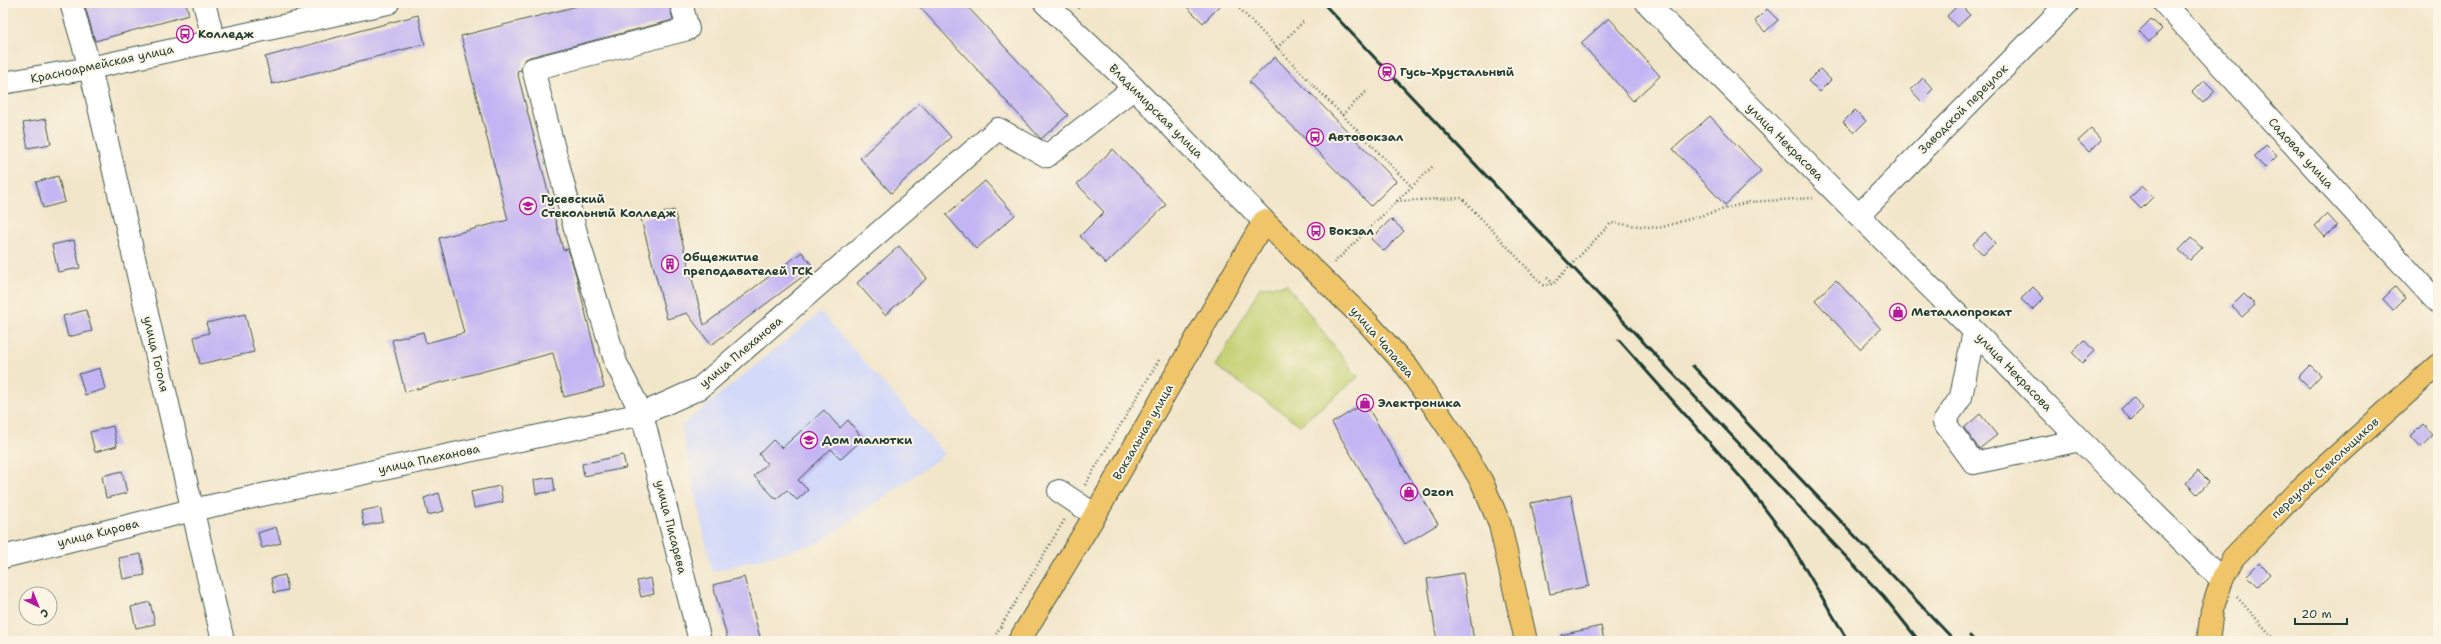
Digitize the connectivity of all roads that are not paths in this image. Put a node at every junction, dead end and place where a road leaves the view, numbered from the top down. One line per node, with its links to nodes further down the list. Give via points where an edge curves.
1 (71, 3): 10 (street, улица Гоголя)
2 (204, 3): 9 (street)
3 (388, 3): 9 (street, Красноармейская улица)
4 (681, 3): 18 (street, улица Писарева, via 688,29 532,68 578,240 616,363)
5 (1046, 3): 12 (street, Владимирская улица)
6 (1647, 3): 13 (street, улица Некрасова)
7 (2068, 3): 13 (street, Заводской переулок)
8 (2164, 3): 15 (street, Садовая улица)
9 (214, 41): 10 (street, Красноармейская улица)
10 (90, 68): 11 (street, Красноармейская улица); 21 (street, улица Гоголя)
11 (3, 83)
12 (1134, 88): 14 (street, Владимирская улица); 18 (street, улица Плеханова, via 1047,156 998,129 700,388)
13 (1859, 215): 16 (street, улица Некрасова)
14 (1264, 221): 22 (main road, Вокзальная улица); 28 (main road, улица Чапаева, via 1367,322 1408,368 1482,482 1500,525)
15 (2438, 303)
16 (1974, 331): 19 (street, улица Некрасова); 19 (street, via 1961,397 1944,422 1974,463)
17 (2438, 365): 24 (main road, переулок Стекольщиков, via 2298,491 2233,558)
18 (642, 414): 21 (street, улица Плеханова); 26 (street, улица Писарева)
19 (2080, 440): 24 (street, улица Некрасова)
20 (1067, 496): 22 (street)
21 (192, 510): 23 (street, улица Кирова); 25 (street, улица Гоголя)
22 (1095, 515): 27 (main road, Вокзальная улица)
23 (3, 557)
24 (2222, 580): 29 (main road, переулок Стекольщиков, via 2212,610)
25 (223, 641)
26 (700, 641)
27 (1019, 641)
28 (1526, 641)
29 (2208, 641)

